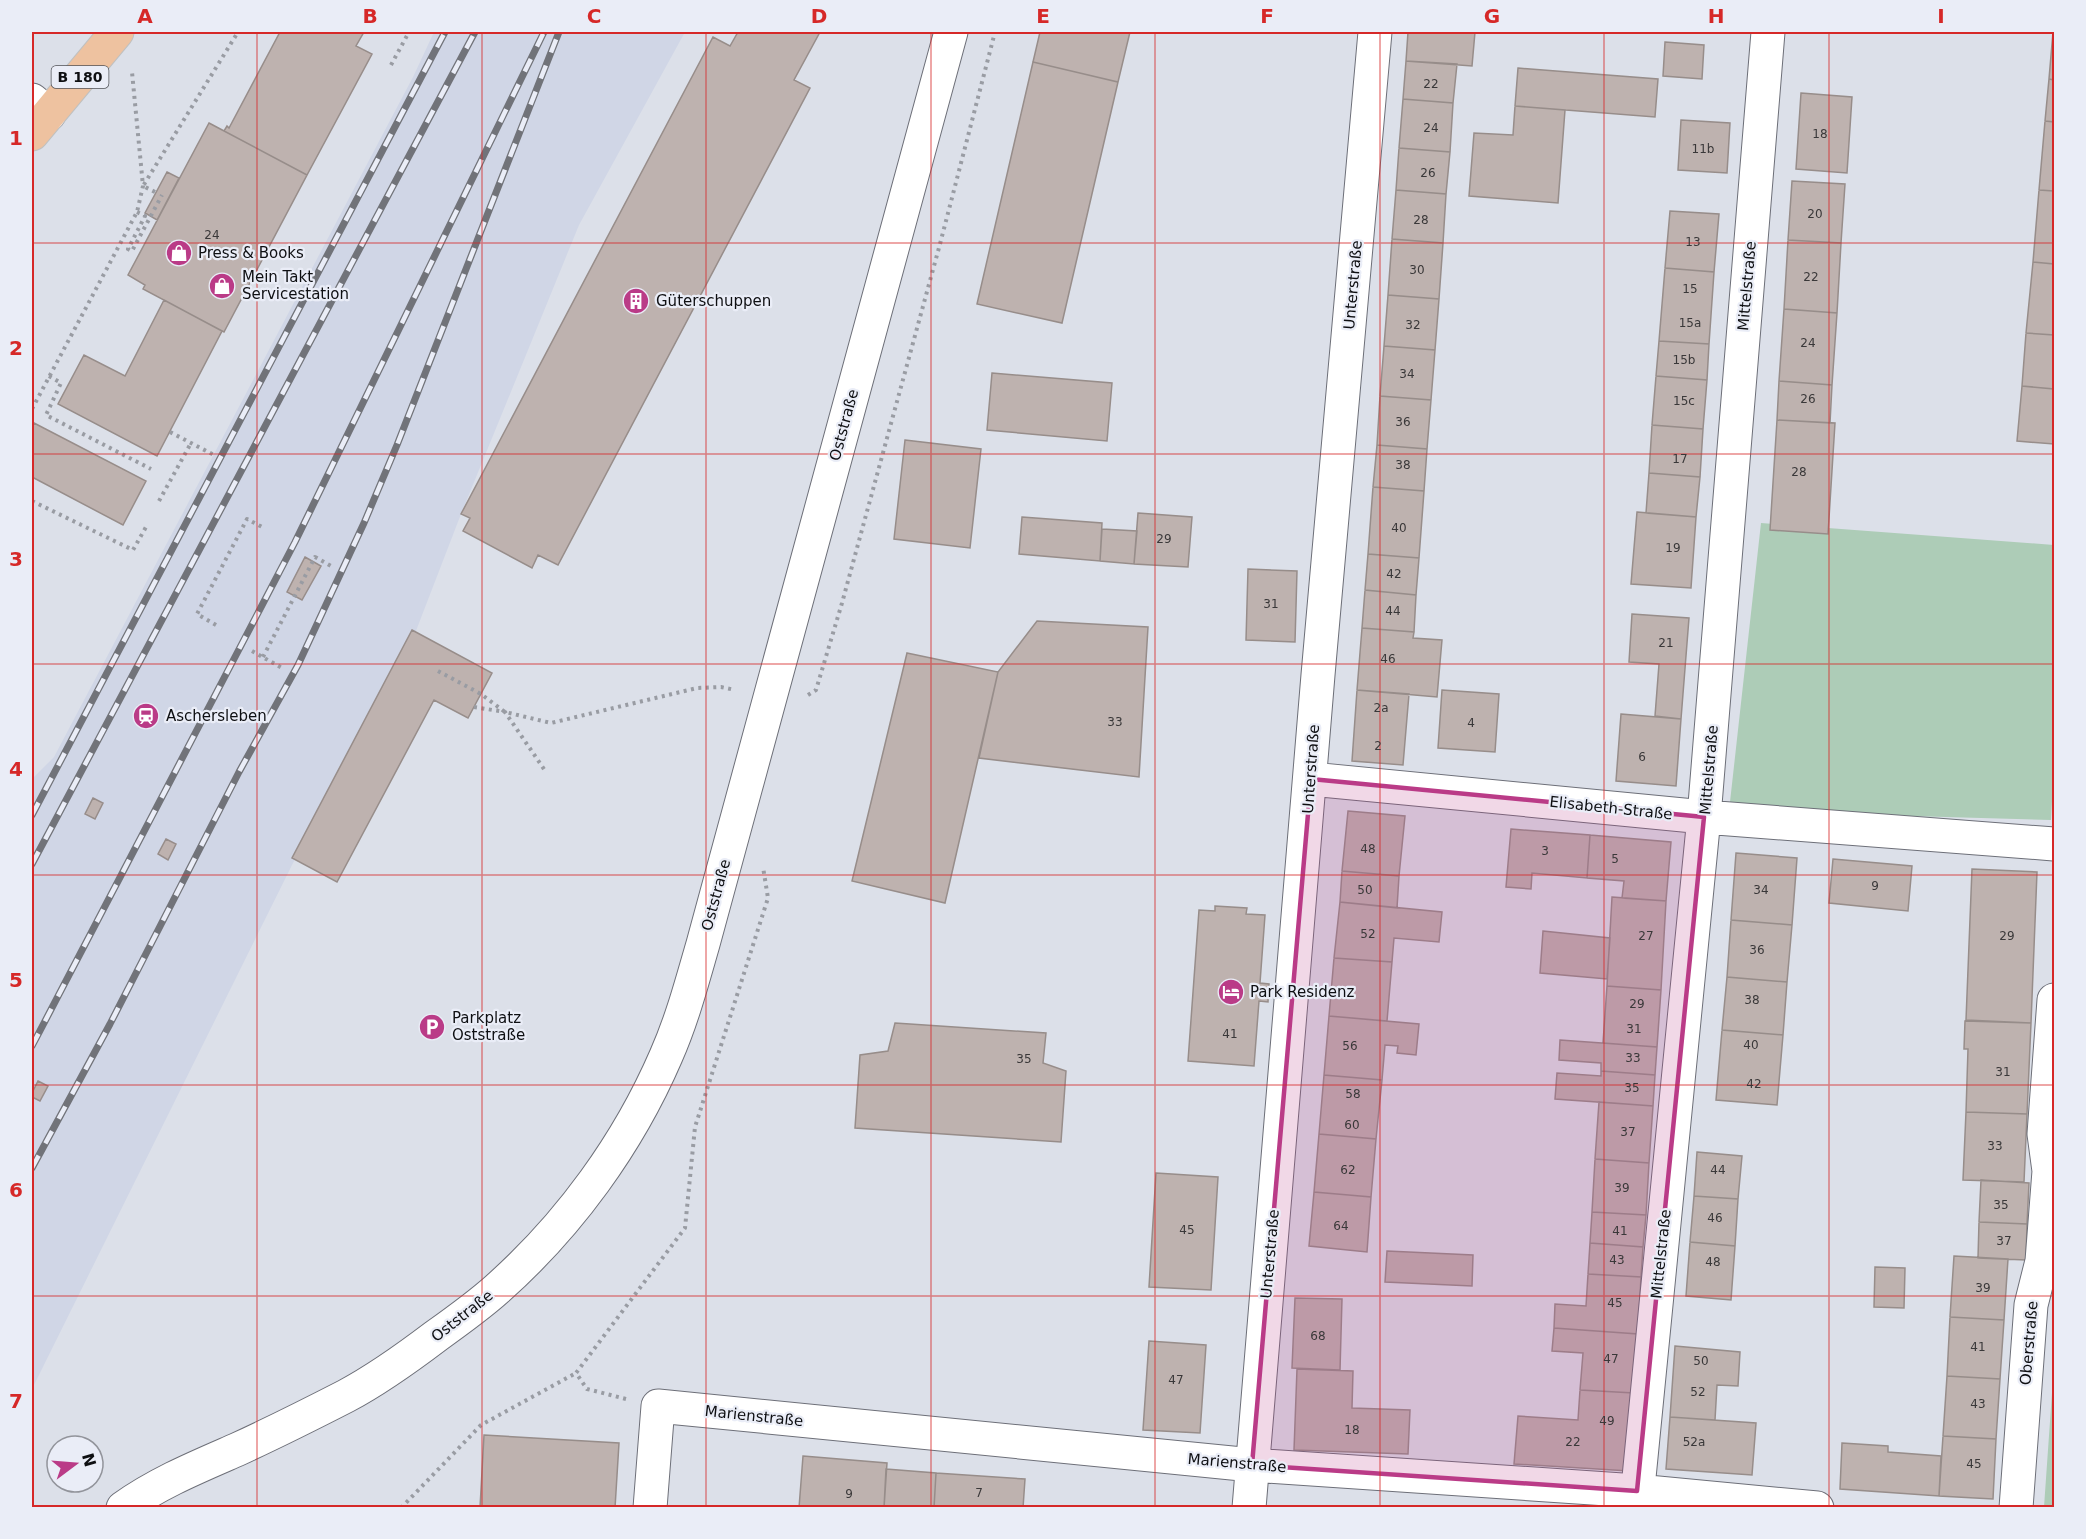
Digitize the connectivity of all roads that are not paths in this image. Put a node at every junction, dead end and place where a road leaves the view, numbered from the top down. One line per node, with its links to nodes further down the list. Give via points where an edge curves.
1 (951, 32): 12 (street, Oststraße, via 694,977 666,1056 640,1111 580,1201 497,1289 399,1364 348,1395 151,1488)
2 (1375, 32): 6 (street, Unterstraße)
3 (1768, 32): 7 (street, Mittelstraße)
4 (114, 36): 5 (main road, B 180)
5 (37, 116)
6 (1311, 779): 7 (street, Elisabeth-Straße); 10 (street, Unterstraße)
7 (1704, 818): 8 (street, Elisabeth-Straße); 11 (street, Mittelstraße)
8 (2055, 844)
9 (2055, 1000): 16 (street, Oberstraße, via 2044,1134 2049,1171 2042,1261 2031,1305)
10 (1252, 1466): 11 (street, Marienstraße); 13 (street, Marienstraße, via 658,1406); 14 (street, Unterstraße)
11 (1637, 1499): 15 (street, Marienstraße)
12 (123, 1508)
13 (650, 1508)
14 (1249, 1508)
15 (1817, 1508)
16 (2016, 1508)

